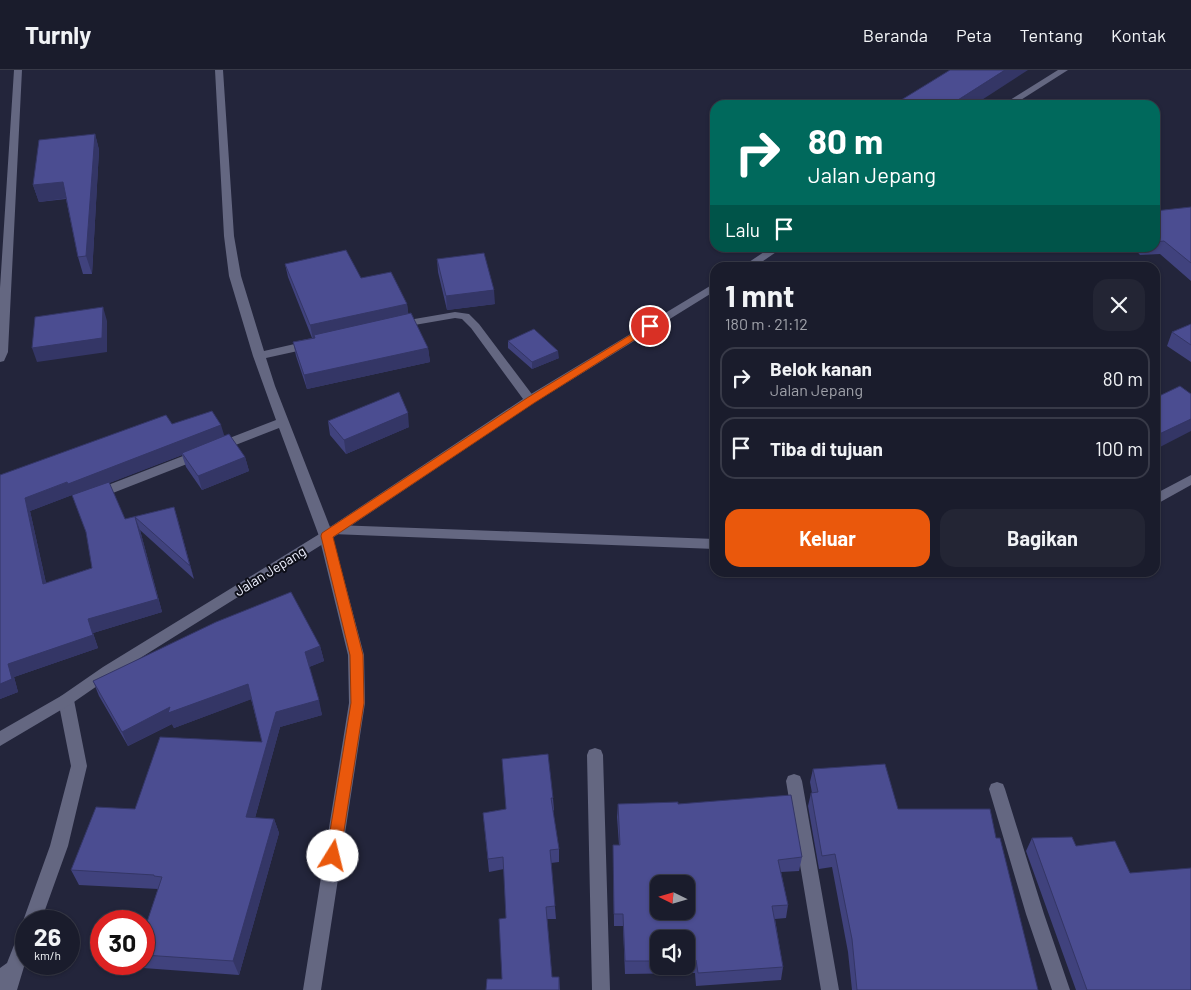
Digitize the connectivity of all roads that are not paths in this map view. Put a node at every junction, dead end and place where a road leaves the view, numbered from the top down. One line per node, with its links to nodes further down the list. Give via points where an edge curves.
1 (18, 70): 11 (street)
2 (219, 70): 10 (street, via 229,236 235,276)
3 (1064, 70): 4 (street)
4 (1016, 100)
5 (771, 252): 6 (street)
6 (755, 262)
7 (710, 289): 12 (street, Jalan Jepang)
8 (383, 328): 12 (street, via 465,316)
9 (326, 341): 10 (street)
10 (259, 356): 13 (street)
11 (0, 358)
12 (530, 400): 17 (street, Jalan Jepang)
13 (283, 422): 16 (street); 17 (street)
14 (1191, 479): 15 (street)
15 (1160, 497)
16 (84, 500)
17 (331, 533): 18 (street); 19 (street, Jalan Jepang); 28 (street, via 356,655 357,703)
18 (710, 544)
19 (66, 700): 20 (street, Jalan Jepang); 24 (street, via 80,766 59,846)
20 (0, 739)
21 (595, 755): 29 (street)
22 (794, 781): 30 (street)
23 (997, 789): 31 (street)
24 (36, 910)
25 (15, 958): 26 (street)
26 (7, 974): 27 (street)
27 (8, 990)
28 (312, 990)
29 (601, 990)
30 (830, 990)
31 (1061, 990)

